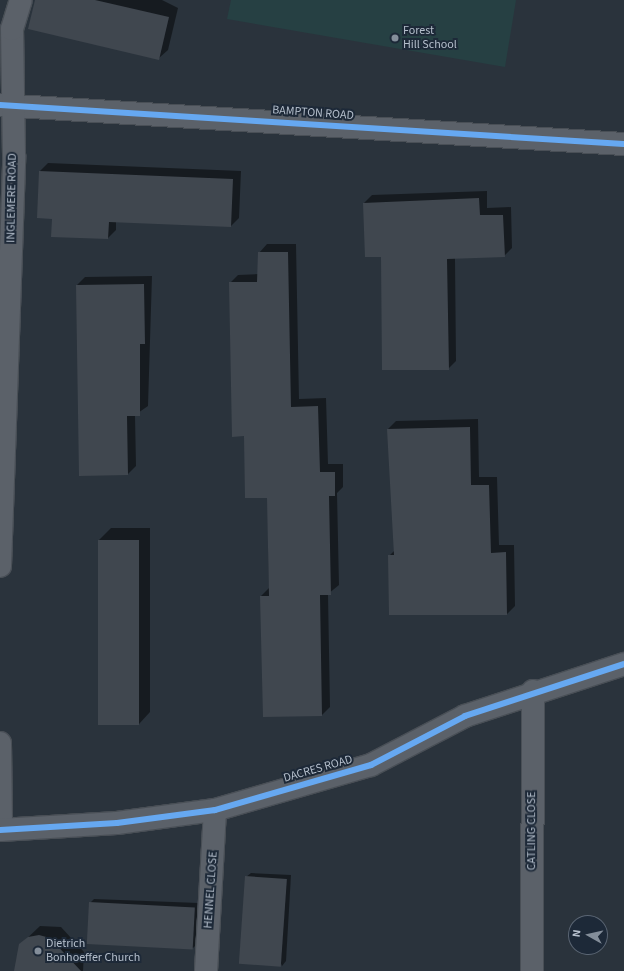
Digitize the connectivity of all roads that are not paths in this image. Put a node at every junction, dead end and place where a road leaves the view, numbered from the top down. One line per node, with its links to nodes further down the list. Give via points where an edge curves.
1 (21, 0): 2 (street, INGLEMERE ROAD, via 12,29)
2 (6, 105): 3 (street, BAMPTON ROAD); 4 (street, INGLEMERE ROAD)
3 (624, 144)
4 (0, 566)
5 (624, 664): 6 (street, DACRES ROAD)
6 (533, 691): 8 (street, DACRES ROAD, via 465,716 371,765); 11 (street, CATLING CLOSE)
7 (0, 743): 9 (street)
8 (215, 810): 9 (street, DACRES ROAD, via 117,823); 10 (street, HENNEL CLOSE)
9 (0, 830)
10 (206, 971)
11 (532, 971)

